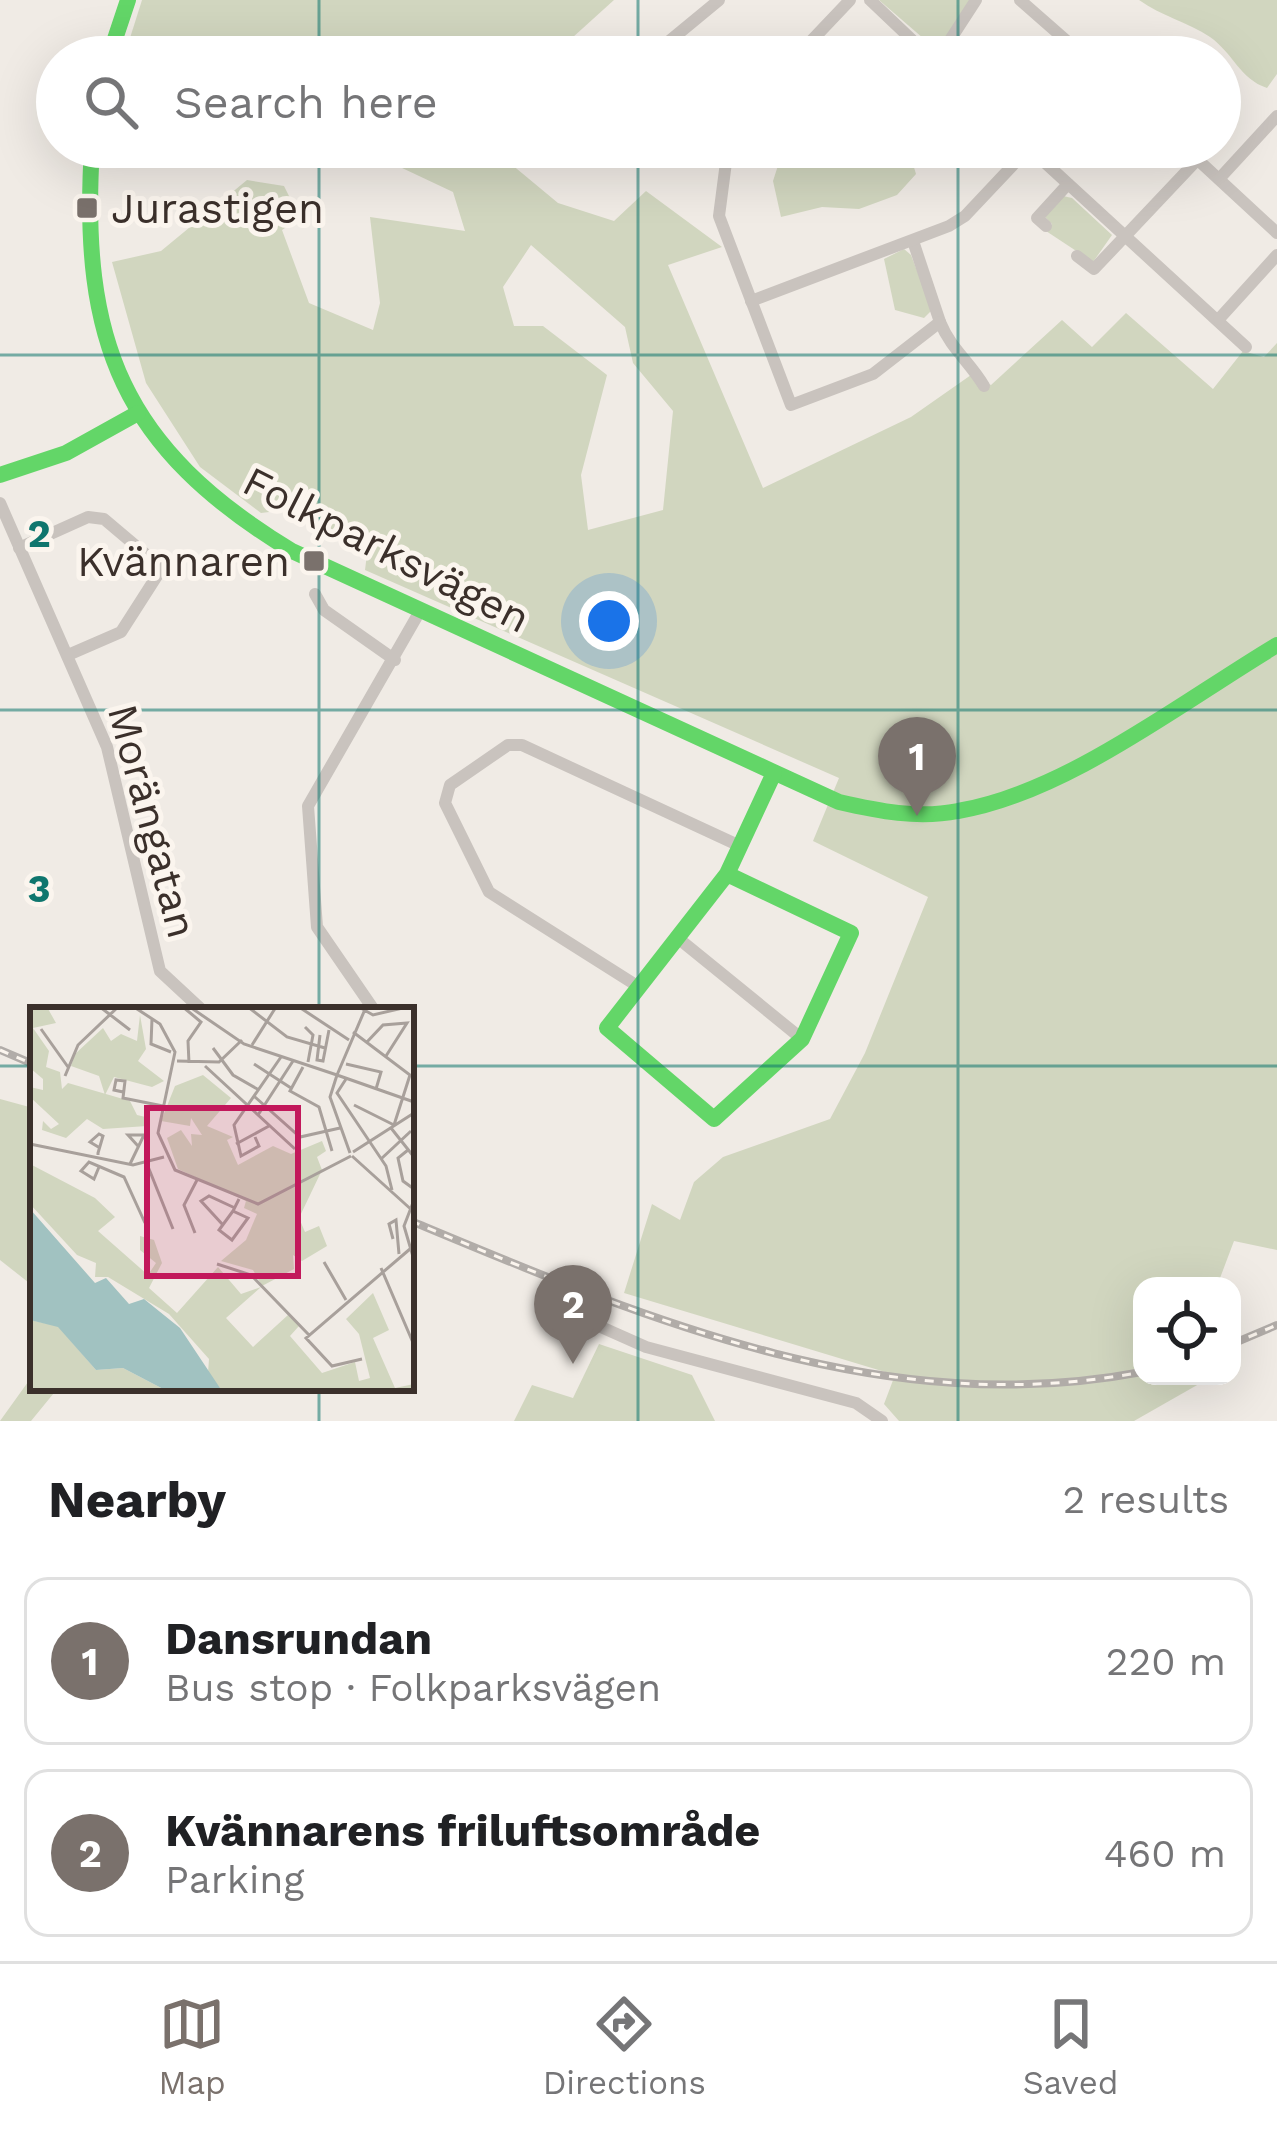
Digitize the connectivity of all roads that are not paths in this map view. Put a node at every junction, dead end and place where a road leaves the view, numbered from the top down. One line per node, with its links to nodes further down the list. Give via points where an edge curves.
1 (128, 0): 7 (main road)
2 (718, 0): 8 (street)
3 (850, 0): 9 (street)
4 (870, 0): 10 (street)
5 (976, 0): 11 (street)
6 (1020, 0): 12 (street)
7 (116, 36)
8 (675, 36)
9 (816, 36)
10 (911, 36)
11 (950, 36)
12 (1060, 36)
13 (1277, 116): 14 (street)
14 (1241, 155)
15 (92, 168): 35 (main road, Folkparksvägen, via 90,284 106,347)
16 (725, 168): 30 (street, via 719,216)
17 (1010, 168): 27 (street, via 965,216)
18 (1051, 168): 23 (street)
19 (1190, 168): 26 (street)
20 (1207, 168): 22 (street)
21 (1229, 168): 22 (street)
22 (1219, 179): 25 (street)
23 (1068, 184): 24 (street, via 1037,218); 26 (street)
24 (1046, 226)
25 (1277, 233)
26 (1126, 236): 29 (street, via 1094,269); 31 (street)
27 (914, 241): 30 (street); 32 (street)
28 (1277, 255): 31 (street)
29 (1077, 256)
30 (751, 301): 32 (street, via 791,405 873,374)
31 (1219, 319): 33 (street)
32 (940, 322): 34 (street)
33 (1246, 347)
34 (984, 386)
35 (138, 413): 36 (main road, via 66,453); 40 (main road, Folkparksvägen, via 172,465 235,520)
36 (0, 475)
37 (0, 503): 38 (street, Morängatan)
38 (19, 548): 42 (street, Morängatan); 42 (street, via 88,517 104,519 162,568 121,632)
39 (315, 594): 43 (street, via 324,610)
40 (420, 610): 43 (street); 44 (main road, Folkparksvägen)
41 (1277, 645): 44 (main road, Folkparksvägen, via 992,807 938,816 871,812)
42 (68, 656): 49 (street, Morängatan, via 107,747 160,971)
43 (395, 660): 50 (street, via 313,794 307,817 317,927)
44 (774, 773): 45 (main road)
45 (740, 845): 46 (main road); 48 (street, via 522,745 508,745 449,785 445,803 489,892)
46 (727, 874): 47 (main road); 51 (main road, via 851,933)
47 (679, 939): 48 (main road); 51 (street)
48 (639, 987): 51 (main road, via 607,1028 714,1119)
49 (199, 1007)
50 (372, 1007)
51 (802, 1039)
52 (592, 1323): 53 (street, via 665,1352 856,1403)
53 (882, 1421)

